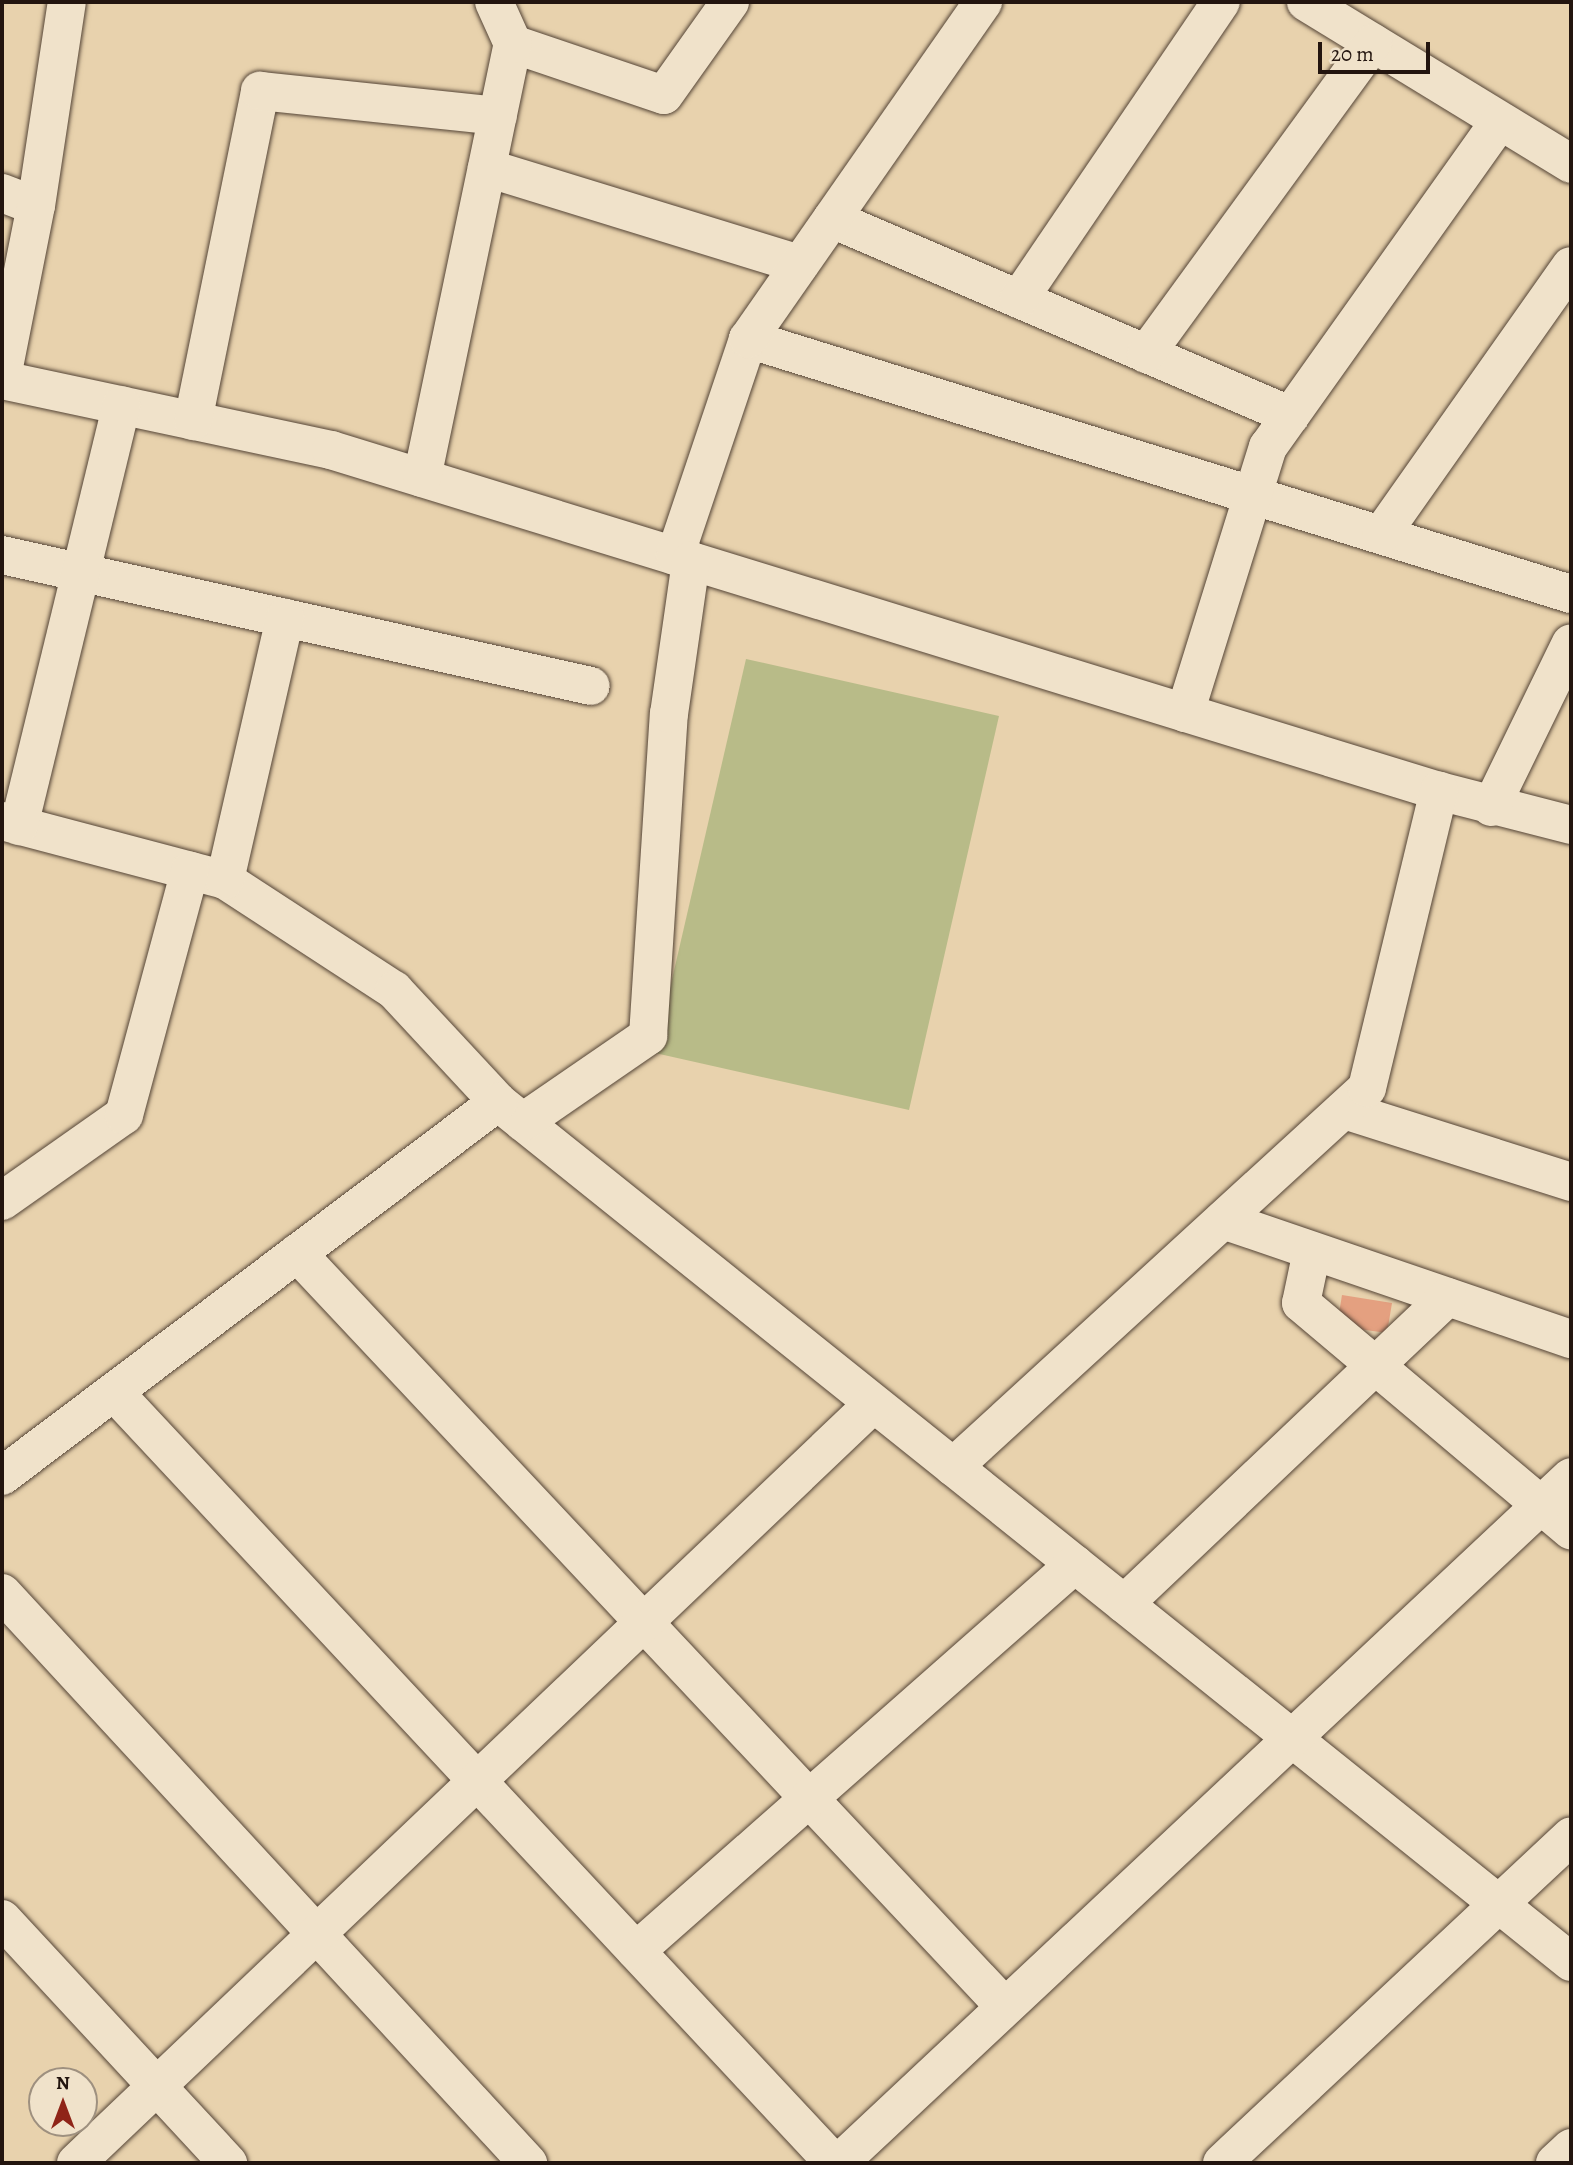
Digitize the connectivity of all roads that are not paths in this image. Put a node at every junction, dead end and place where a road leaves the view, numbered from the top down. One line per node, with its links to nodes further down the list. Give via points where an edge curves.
1 (66, 2): 13 (street)
2 (494, 2): 8 (street)
3 (730, 2): 8 (street, via 664,95)
4 (982, 2): 14 (street)
5 (1221, 2): 18 (street)
6 (1306, 2): 7 (street)
7 (1373, 43): 10 (street); 20 (street)
8 (513, 44): 9 (street)
9 (498, 116): 12 (street); 24 (street, via 260,91)
10 (1500, 121): 11 (street); 23 (street)
11 (1571, 164)
12 (487, 168): 15 (street); 25 (street)
13 (19, 200): 17 (street)
14 (832, 219): 15 (street); 18 (street)
15 (800, 264): 19 (street)
16 (1571, 266): 27 (street)
17 (11, 277): 21 (street)
18 (1019, 299): 20 (street)
19 (748, 339): 26 (street); 29 (street)
20 (1146, 354): 23 (street)
21 (2, 378): 22 (street)
22 (122, 405): 24 (street); 30 (street)
23 (1291, 416): 26 (street, via 1268,447)
24 (193, 421): 25 (street, via 331,450)
25 (422, 478): 29 (street)
26 (1253, 495): 27 (street); 35 (street)
27 (1381, 535): 31 (street)
28 (2, 555): 30 (street)
29 (683, 558): 35 (street); 42 (street, via 648,1036)
30 (81, 573): 32 (street); 38 (street)
31 (1571, 594)
32 (285, 618): 34 (street); 40 (street)
33 (1571, 643): 37 (street)
34 (591, 686)
35 (1185, 713): 36 (street)
36 (1439, 791): 37 (street); 41 (street, via 1367,1088)
37 (1491, 807): 39 (street)
38 (11, 824): 40 (street)
39 (1571, 825)
40 (208, 875): 42 (street, via 394,990); 44 (street, via 124,1115)
41 (1343, 1110): 43 (street); 45 (street)
42 (510, 1112): 47 (street); 52 (street)
43 (1571, 1182)
44 (2, 1201)
45 (1223, 1220): 46 (street); 53 (street)
46 (1312, 1251): 48 (street); 50 (street, via 1300,1303)
47 (297, 1253): 51 (street); 61 (street)
48 (1447, 1297): 49 (street); 50 (street)
49 (1571, 1339)
50 (1375, 1365): 56 (street); 60 (street)
51 (114, 1392): 54 (street); 63 (street)
52 (873, 1404): 53 (street); 61 (street)
53 (953, 1467): 58 (street)
54 (2, 1476)
55 (1571, 1477): 56 (street)
56 (1541, 1505): 57 (street); 62 (street)
57 (1571, 1530)
58 (1074, 1564): 60 (street); 64 (street)
59 (2, 1593): 68 (street)
60 (1124, 1604): 62 (street)
61 (644, 1623): 63 (street); 64 (street)
62 (1292, 1739): 66 (street); 71 (street)
63 (477, 1781): 68 (street); 69 (street)
64 (809, 1799): 69 (street); 71 (street)
65 (1571, 1836): 66 (street)
66 (1499, 1904): 70 (street); 78 (street)
67 (2, 1919): 72 (street)
68 (317, 1934): 72 (street); 76 (street)
69 (636, 1951): 77 (street)
70 (1571, 1962)
71 (1005, 2007): 77 (street)
72 (157, 2086): 74 (street); 75 (street)
73 (1571, 2148): 79 (street)
74 (76, 2163)
75 (229, 2163)
76 (528, 2163)
77 (837, 2163)
78 (1222, 2163)
79 (1555, 2163)

